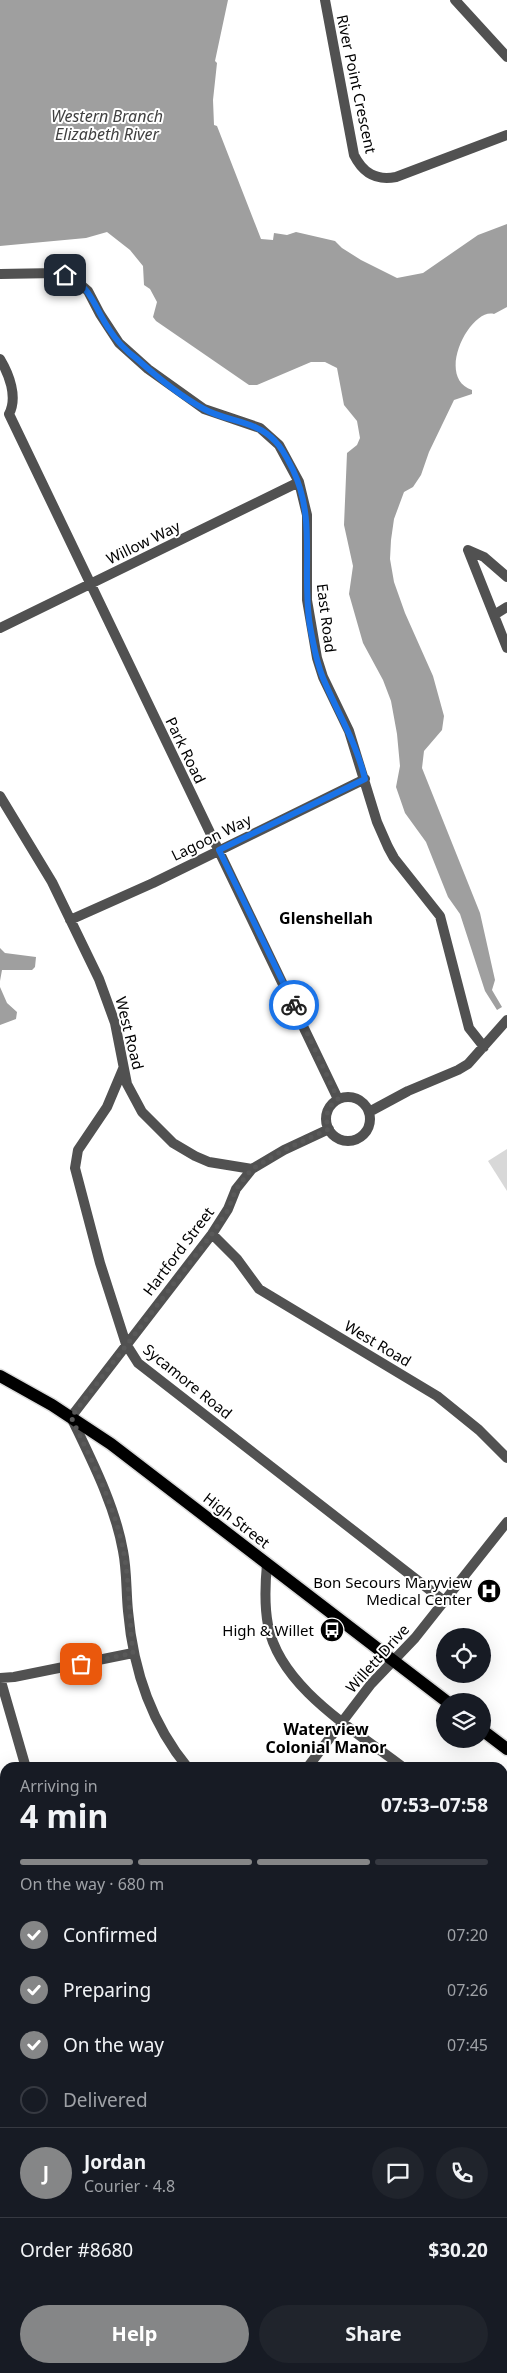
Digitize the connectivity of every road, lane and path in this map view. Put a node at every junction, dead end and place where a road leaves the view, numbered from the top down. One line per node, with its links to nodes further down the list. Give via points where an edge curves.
1 (325, 0): 4 (street, River Point Crescent, via 354,155 370,174 379,178 396,177)
2 (455, 0): 3 (street)
3 (507, 57)
4 (507, 135)
5 (0, 274): 8 (street, East Road, via 57,273 74,279 88,291 109,330 133,356 204,409 267,433 279,445)
6 (0, 359): 7 (street, Park Road, via 10,380 12,408)
7 (4, 413): 10 (street, Park Road)
8 (299, 482): 10 (street, Willow Way); 15 (street, East Road, via 307,515 307,600 317,658 349,730)
9 (507, 577): 12 (street, via 484,557 468,550)
10 (90, 584): 13 (street, Willow Way); 17 (street, Park Road)
11 (507, 607): 12 (street)
12 (494, 615): 14 (street)
13 (0, 628)
14 (507, 648)
15 (365, 779): 17 (street, Lagoon Way); 20 (street, East Road, via 391,852 440,916 469,1028)
16 (0, 796): 18 (street, West Road, via 52,882)
17 (219, 850): 18 (street, Lagoon Way); 22 (street, Park Road)
18 (70, 920): 21 (street, West Road, via 110,1006)
19 (507, 1020): 20 (street)
20 (484, 1047): 23 (street, via 458,1070)
21 (123, 1069): 25 (street, West Road, via 142,1112 173,1142 209,1162); 27 (street, Sycamore Road, via 107,1107 78,1150 75,1168)
22 (338, 1099): 23 (street, via 356,1098); 24 (street, via 328,1109 326,1123)
23 (369, 1112): 24 (street, via 370,1124 363,1136 357,1139 344,1140)
24 (329, 1129): 25 (street, Hartford Street)
25 (252, 1169): 26 (street, Hartford Street, via 236,1189 228,1210)
26 (212, 1234): 27 (street, Hartford Street); 30 (street, West Road, via 237,1258 259,1289 437,1396)
27 (126, 1344): 29 (street, Hartford Street); 33 (street, Sycamore Road, via 138,1363)
28 (0, 1376): 29 (main road, High Street)
29 (71, 1417): 32 (main road, High Street, via 158,1479); 34 (street, via 118,1528 126,1572)
30 (507, 1458)
31 (507, 1522): 33 (street, Willett Drive)
32 (267, 1564): 35 (main road, High Street); 38 (street, via 265,1608 280,1659 301,1687)
33 (444, 1601): 35 (street, Willett Drive, via 407,1648)
34 (133, 1653): 36 (street); 42 (street, via 151,1708 166,1738)
35 (393, 1660): 37 (main road, High Street); 38 (street, Willett Drive)
36 (0, 1678): 41 (street)
37 (436, 1693)
38 (343, 1721): 43 (street, Willett Drive); 44 (street)
39 (491, 1737): 40 (main road)
40 (507, 1749)
41 (24, 1762)
42 (184, 1762)
43 (311, 1762)
44 (396, 1762)

